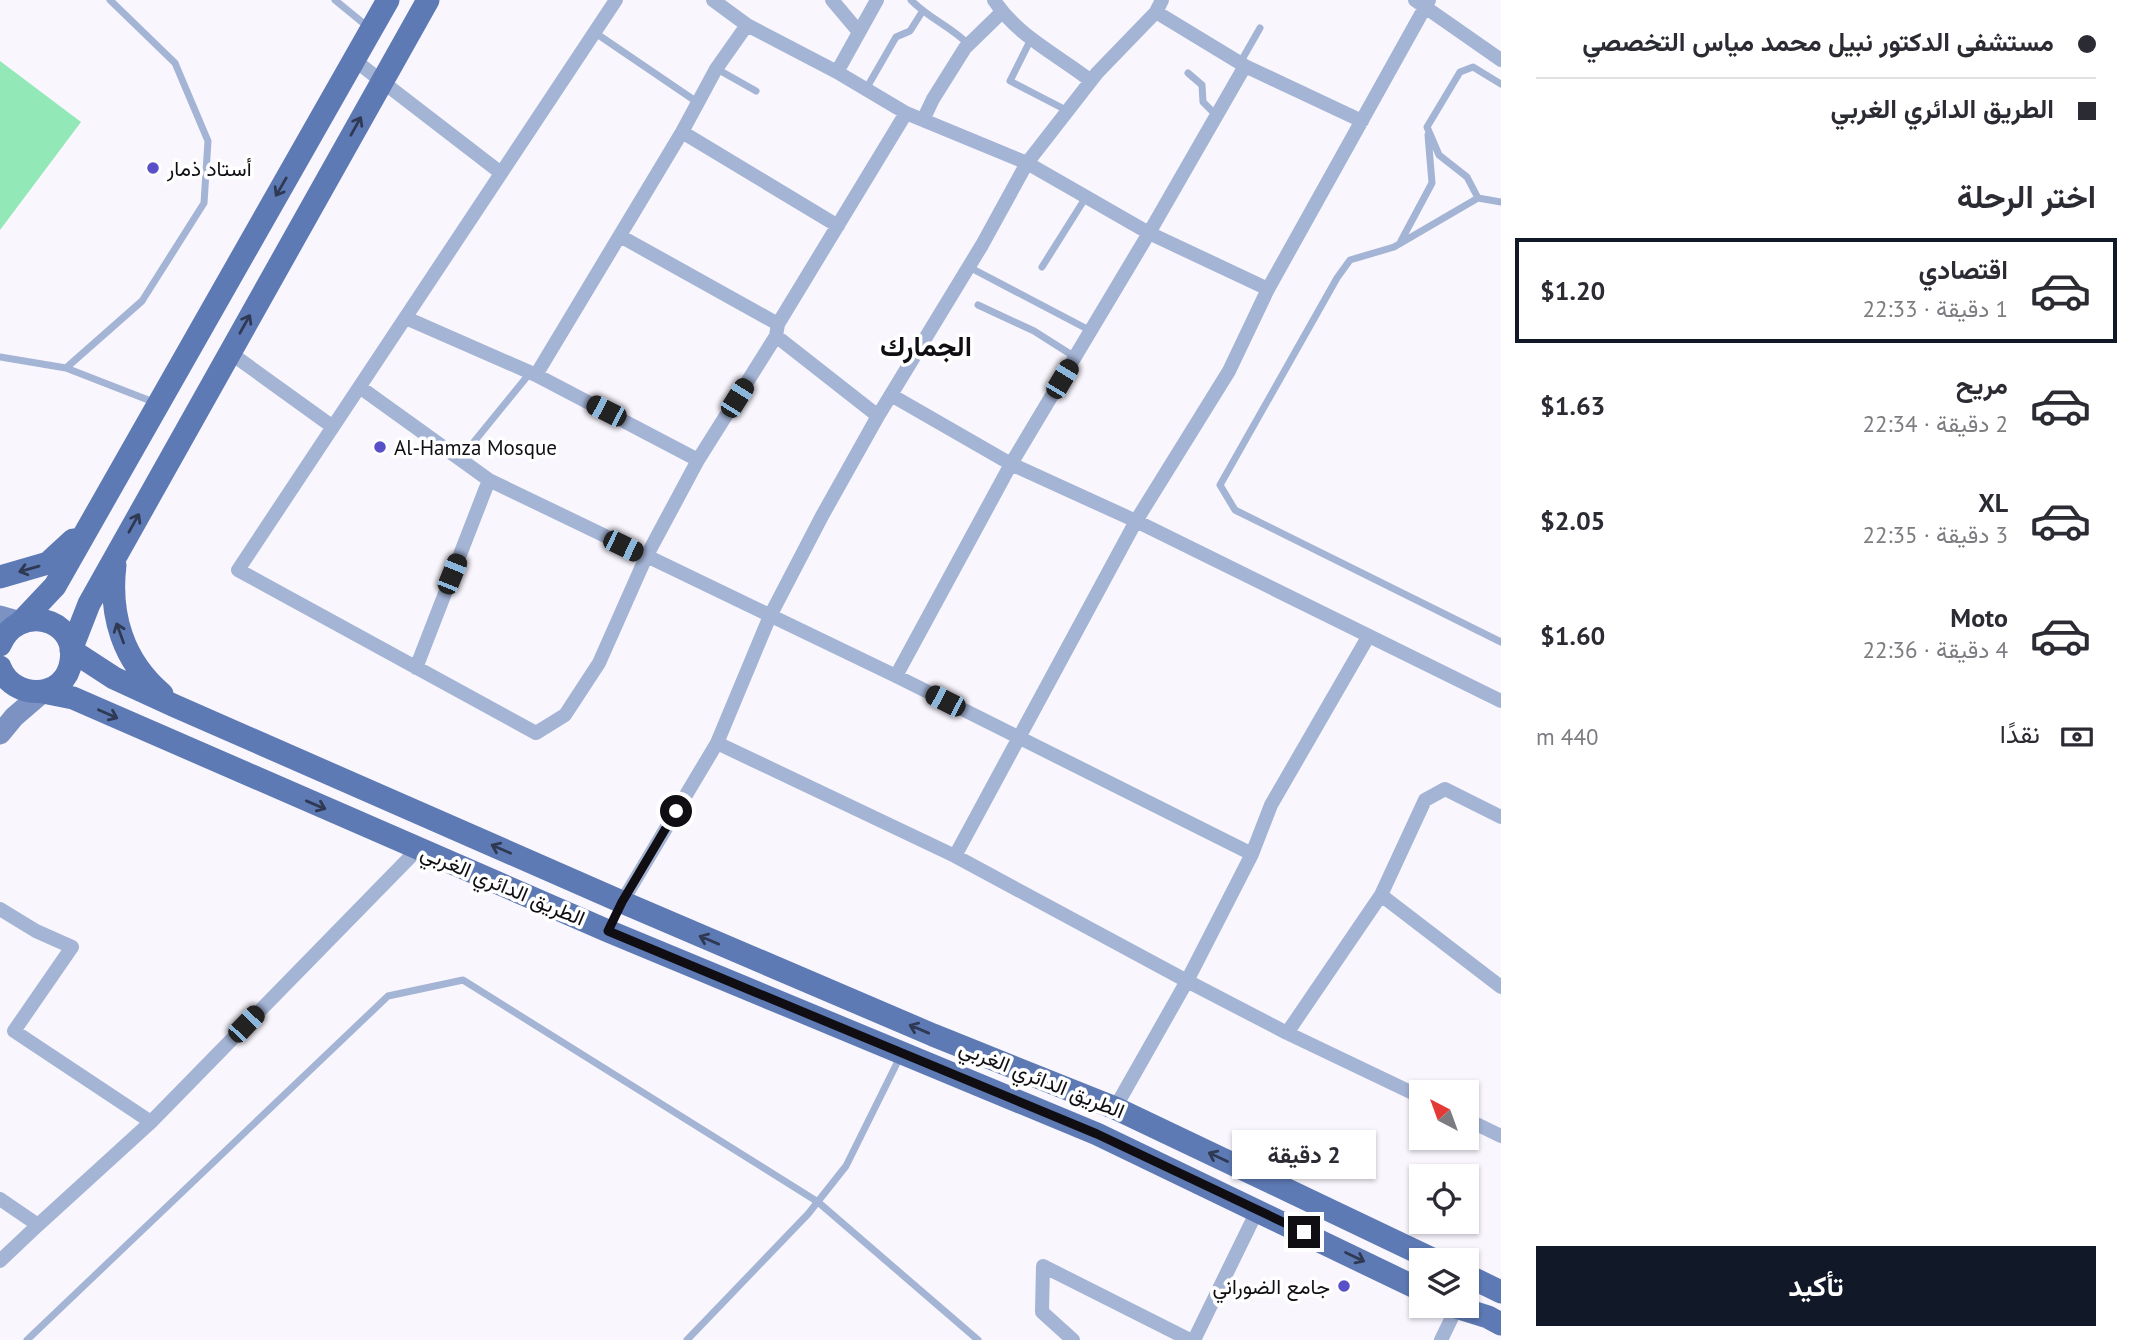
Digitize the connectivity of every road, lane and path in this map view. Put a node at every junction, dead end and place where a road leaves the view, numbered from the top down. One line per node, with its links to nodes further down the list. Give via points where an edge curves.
1 (110, 0): 59 (lane, via 175,63 208,141 204,204 142,301)
2 (335, 0): 16 (lane)
3 (388, 0): 16 (main road)
4 (428, 0): 28 (main road)
5 (616, 0): 17 (street)
6 (713, 0): 14 (street)
7 (832, 0): 18 (street)
8 (877, 0): 18 (street)
9 (911, 0): 13 (lane)
10 (1424, 2): 22 (street); 37 (street)
11 (998, 6): 19 (street); 20 (street)
12 (1159, 6): 23 (street); 27 (street)
13 (922, 12): 20 (lane); 30 (lane, via 910,31 896,37)
14 (747, 25): 24 (street); 25 (street)
15 (1261, 28): 23 (lane)
16 (371, 30): 21 (main road)
17 (594, 32): 32 (lane); 41 (street)
18 (859, 32): 25 (street)
19 (1031, 39): 27 (street); 33 (lane, via 1010,82)
20 (969, 45): 36 (street)
21 (354, 60): 28 (street); 63 (main road, one-way to 63)
22 (1501, 60)
23 (1242, 65): 35 (street); 37 (street)
24 (716, 69): 31 (lane); 32 (street)
25 (837, 72): 30 (street)
26 (1188, 73): 35 (lane, via 1202,85 1203,102)
27 (1091, 80): 33 (street)
28 (381, 81): 41 (street); 56 (main road, one-way to 28)
29 (1501, 84): 38 (lane, via 1473,66 1460,72)
30 (866, 89): 34 (street)
31 (756, 91)
32 (697, 102): 39 (street)
33 (1068, 111): 40 (street)
34 (906, 113): 36 (street); 45 (street)
35 (1216, 116): 46 (street)
36 (923, 120): 40 (street)
37 (1362, 121): 51 (street)
38 (1427, 127): 43 (lane, via 1438,155 1467,177); 48 (lane, via 1432,183)
39 (682, 132): 45 (street); 47 (street)
40 (1027, 163): 42 (street); 49 (street)
41 (501, 173): 53 (street)
42 (1086, 197): 46 (street); 50 (lane)
43 (1478, 198): 44 (lane); 48 (lane)
44 (1501, 202)
45 (838, 226): 54 (street)
46 (1149, 233): 51 (street); 55 (street)
47 (620, 236): 54 (street); 60 (street)
48 (1394, 247): 78 (lane, via 1350,260 1343,269 1220,485 1235,510)
49 (969, 267): 55 (lane); 62 (street)
50 (1042, 267)
51 (1268, 289): 70 (street, via 1229,371)
52 (978, 305): 58 (lane, via 1034,331)
53 (405, 318): 60 (street); 61 (street)
54 (777, 330): 64 (street); 67 (street)
55 (1091, 331): 58 (street)
56 (229, 352): 65 (street); 72 (main road, one-way to 56)
57 (0, 357): 59 (lane)
58 (1075, 357): 68 (street)
59 (65, 368): 63 (lane)
60 (533, 374): 66 (lane); 67 (street)
61 (361, 388): 65 (street); 66 (street)
62 (891, 395): 64 (street); 68 (street)
63 (158, 403): 71 (main road)
64 (878, 416): 75 (street)
65 (333, 427): 81 (street, via 238,570)
66 (460, 459): 69 (street)
67 (698, 460): 73 (street)
68 (1011, 464): 70 (street); 83 (street)
69 (489, 480): 73 (street); 81 (street)
70 (1136, 521): 77 (street); 88 (street)
71 (90, 523): 74 (main road, one-way to 74, via 48,563); 76 (main road, via 55,586)
72 (116, 556): 80 (main road, via 89,604); 86 (main road, one-way to 72, via 149,683 129,656 117,624 112,590)
73 (646, 557): 75 (street); 81 (street, via 599,663 565,715 536,733)
74 (0, 577)
75 (771, 616): 83 (street); 89 (street)
76 (10, 619): 79 (main road, via 11,628); 80 (main road, via 53,623 62,630)
77 (1368, 638): 85 (street); 92 (street, via 1271,805)
78 (1501, 642)
79 (0, 645)
80 (71, 650): 84 (main road, via 68,671 54,688); 86 (main road, الطريق الدائري الغربي, via 114,678)
81 (416, 668)
82 (0, 671): 84 (main road, الطريق الدائري الغربي, via 18,689)
83 (896, 676): 88 (street)
84 (43, 692): 87 (main road); 91 (main road, الطريق الدائري الغربي, one-way to 91, via 73,698)
85 (1501, 701)
86 (175, 706): 95 (main road, الطريق الدائري الغربي, one-way to 86)
87 (0, 734)
88 (1018, 737): 92 (street); 93 (street)
89 (717, 743): 93 (street); 95 (street)
90 (1501, 817): 94 (street, via 1446,789 1425,800)
91 (418, 849): 97 (main road, الطريق الدائري الغربي); 104 (street)
92 (1252, 853): 98 (street)
93 (955, 856): 98 (street)
94 (1381, 895): 99 (street); 100 (street)
95 (622, 902): 97 (main road); 103 (main road, الطريق الدائري الغربي, one-way to 95)
96 (0, 909): 104 (street, via 72,947 14,1031)
97 (608, 931): 101 (main road, الطريق الدائري الغربي)
98 (1187, 981): 100 (street); 103 (street)
99 (1501, 987)
100 (1287, 1033): 102 (street)
101 (901, 1054): 106 (main road, الطريق الدائري الغربي); 109 (lane, via 846,1166)
102 (1409, 1091)
103 (1115, 1108): 106 (main road); 112 (main road, الطريق الدائري الغربي, one-way to 103)
104 (150, 1122): 111 (street)
105 (1479, 1125): 107 (street)
106 (1097, 1134): 110 (main road, الطريق الدائري الغربي)
107 (1501, 1136)
108 (0, 1199): 111 (street)
109 (818, 1202): 119 (lane, via 463,980 388,996); 120 (lane); 121 (lane)
110 (1258, 1209): 115 (main road, الطريق الدائري الغربي, one-way to 115); 123 (street)
111 (38, 1225): 113 (street)
112 (1409, 1248)
113 (0, 1261)
114 (1479, 1281): 116 (main road)
115 (1409, 1284)
116 (1501, 1291): 118 (main road)
117 (1450, 1318): 124 (street)
118 (1494, 1321)
119 (27, 1340)
120 (687, 1340)
121 (978, 1340)
122 (1073, 1340): 123 (street, via 1042,1312 1043,1266)
123 (1192, 1340)
124 (1441, 1340)

